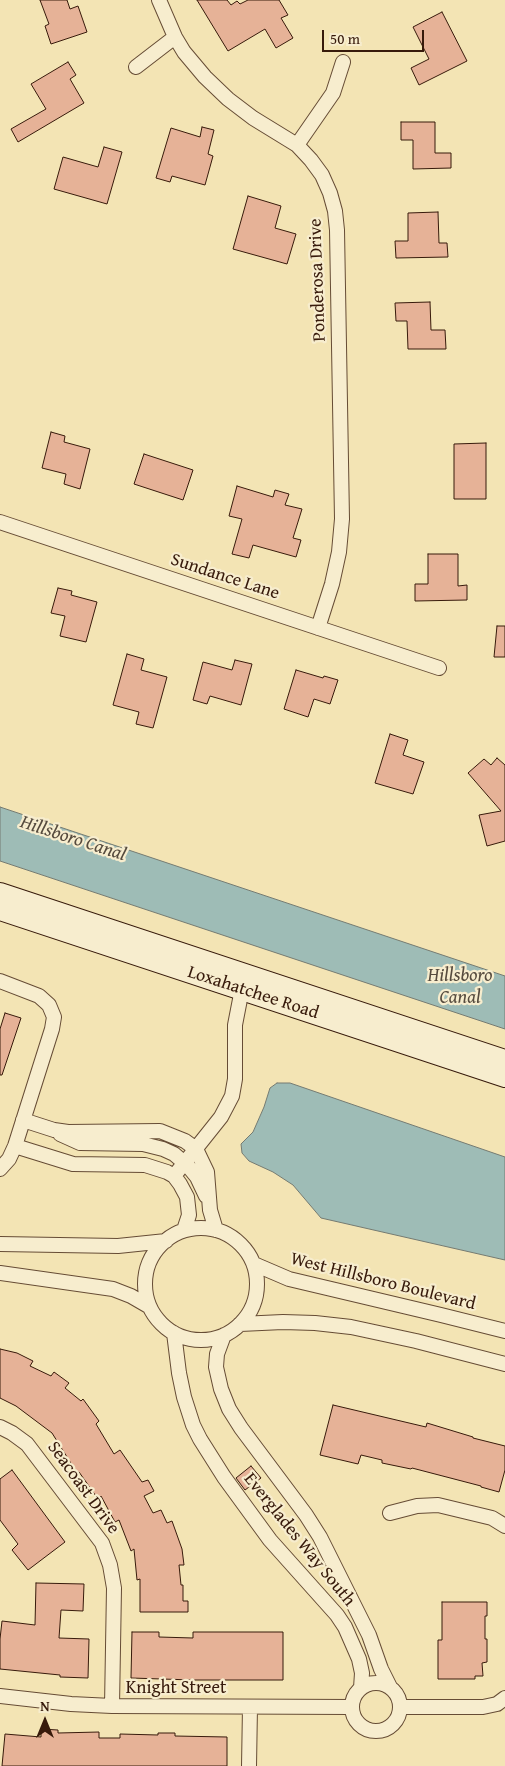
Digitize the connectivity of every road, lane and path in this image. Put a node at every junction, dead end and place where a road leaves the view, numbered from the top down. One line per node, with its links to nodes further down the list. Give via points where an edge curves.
1 (159, 0): 2 (street, Ponderosa Drive)
2 (175, 37): 4 (street); 5 (street, Ponderosa Drive, via 204,77 228,99)
3 (342, 62): 5 (street, via 333,93)
4 (136, 67)
5 (297, 145): 7 (street, Ponderosa Drive, via 322,176 333,204 337,230 342,519 332,584)
6 (0, 522): 7 (street, Sundance Lane)
7 (318, 628): 8 (street, Sundance Lane)
8 (439, 668)
9 (0, 893): 13 (main road, Loxahatchee Road)
10 (0, 910): 12 (main road, Loxahatchee Road)
11 (0, 981): 15 (street, via 33,992 45,1000 54,1017)
12 (242, 989): 14 (main road, Loxahatchee Road); 18 (street, via 235,1024 236,1072 232,1096 225,1111)
13 (505, 1060)
14 (505, 1077)
15 (23, 1120): 16 (street, via 54,1130); 17 (street)
16 (96, 1137): 18 (street, via 160,1131); 19 (street, via 149,1144 174,1154); 20 (street)
17 (15, 1146): 20 (street, via 65,1162); 21 (street)
18 (196, 1149): 19 (street); 23 (street, via 207,1172)
19 (184, 1163): 22 (street); 23 (street, via 197,1177)
20 (97, 1165): 22 (street, via 145,1165)
21 (0, 1168)
22 (174, 1176): 24 (street, via 188,1201 189,1215)
23 (208, 1201): 25 (street)
24 (184, 1230): 25 (street); 26 (street)
25 (216, 1230): 28 (street, via 239,1243)
26 (166, 1241): 27 (street, via 118,1246); 30 (street, via 155,1252 147,1270 145,1285)
27 (0, 1244)
28 (254, 1264): 31 (street, via 256,1292 251,1309); 32 (street, West Hillsboro Boulevard, via 289,1279)
29 (0, 1273): 30 (street, via 113,1289)
30 (150, 1307): 33 (street, via 160,1322)
31 (240, 1324): 34 (street); 35 (street, via 290,1322 352,1327)
32 (505, 1331)
33 (174, 1333): 34 (street, via 199,1340); 40 (street, Everglades Way South, via 184,1397 200,1439 270,1540 337,1615 359,1659)
34 (224, 1335): 39 (street, Everglades Way South, via 216,1367 229,1409 320,1537 366,1629)
35 (505, 1364)
36 (0, 1427): 43 (street, Seacoast Drive, via 27,1444 102,1543 114,1588)
37 (390, 1513): 38 (street, via 438,1505 492,1518)
38 (505, 1526)
39 (390, 1687): 40 (street, via 376,1683); 46 (street, via 396,1693)
40 (362, 1688): 45 (street, via 356,1693)
41 (0, 1696): 43 (street, Knight Street)
42 (505, 1698): 46 (street, via 497,1704 483,1707)
43 (112, 1706): 44 (street, Knight Street)
44 (250, 1707): 45 (street, Knight Street); 47 (street)
45 (352, 1707): 46 (street, via 359,1725 376,1732 394,1724)
46 (400, 1707)
47 (249, 1766)

